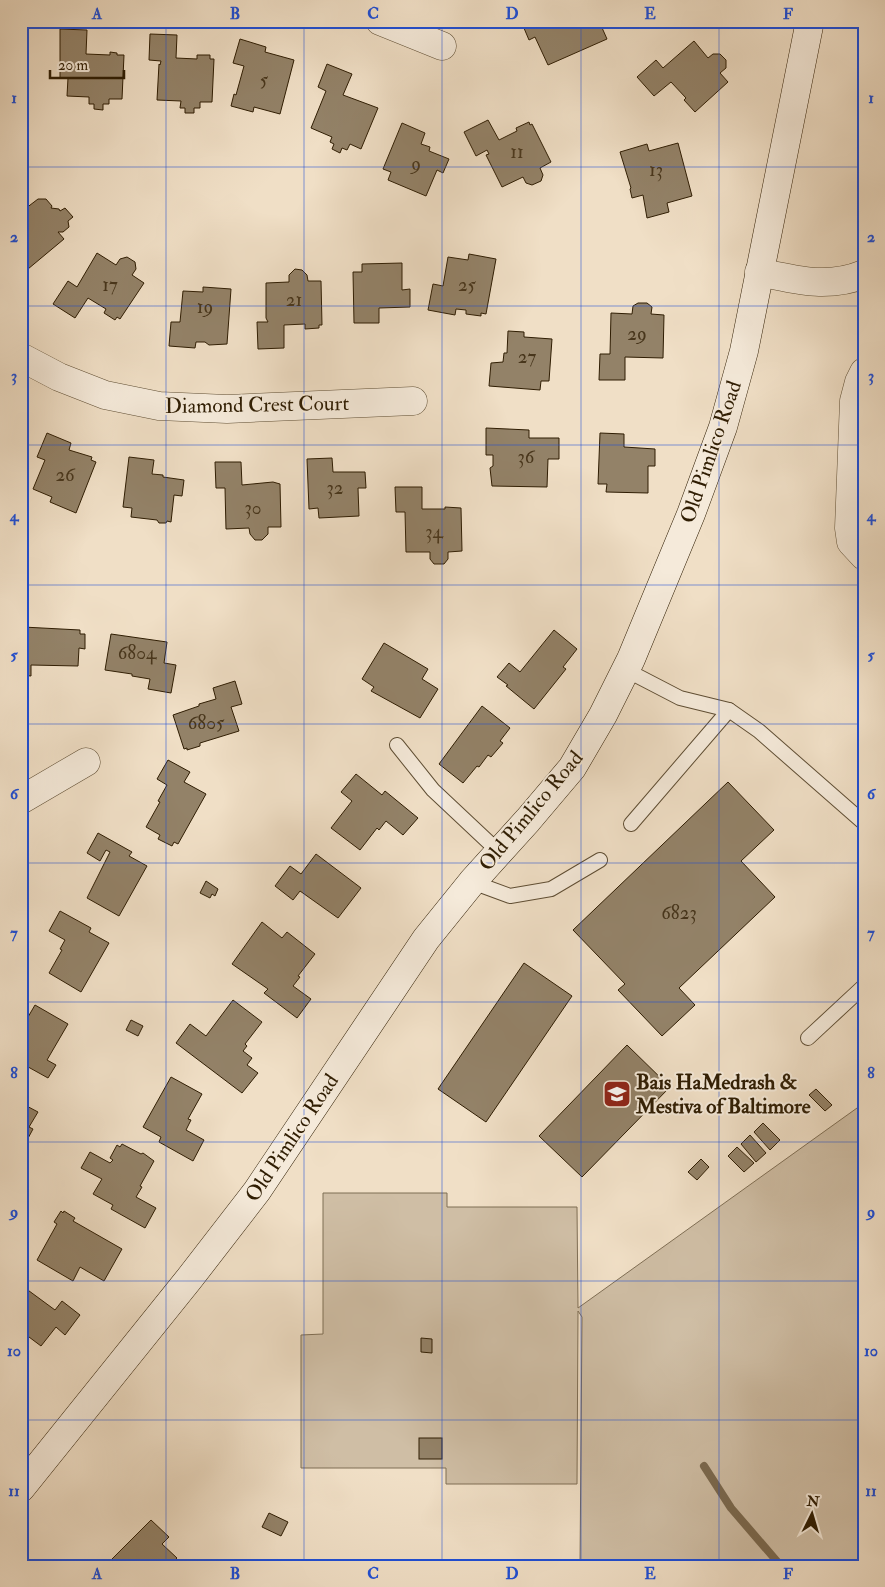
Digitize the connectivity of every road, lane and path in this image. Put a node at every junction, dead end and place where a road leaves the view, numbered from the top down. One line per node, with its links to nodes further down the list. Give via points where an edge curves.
1 (380, 21): 3 (street)
2 (810, 21): 4 (street, Old Pimlico Road)
3 (442, 46)
4 (759, 272): 5 (street, via 803,282 849,280); 10 (street, Old Pimlico Road, via 744,351 723,427 691,514)
5 (864, 274)
6 (21, 356): 8 (street, Diamond Crest Court, via 59,377 105,395 159,406 227,409)
7 (864, 372): 9 (street, via 854,401 849,528 852,542)
8 (413, 401)
9 (864, 556)
10 (626, 670): 11 (lane, via 680,698); 17 (street, Old Pimlico Road, via 572,768)
11 (729, 710): 15 (lane, via 759,731); 16 (lane)
12 (398, 745): 17 (lane, via 433,790)
13 (86, 762): 14 (street)
14 (21, 800)
15 (864, 823)
16 (631, 824)
17 (499, 852): 19 (street, Old Pimlico Road)
18 (600, 860): 19 (lane, via 551,889 510,896)
19 (472, 882): 22 (street, Old Pimlico Road, via 426,939 258,1191)
20 (864, 986): 21 (lane)
21 (808, 1038)
22 (21, 1488)

